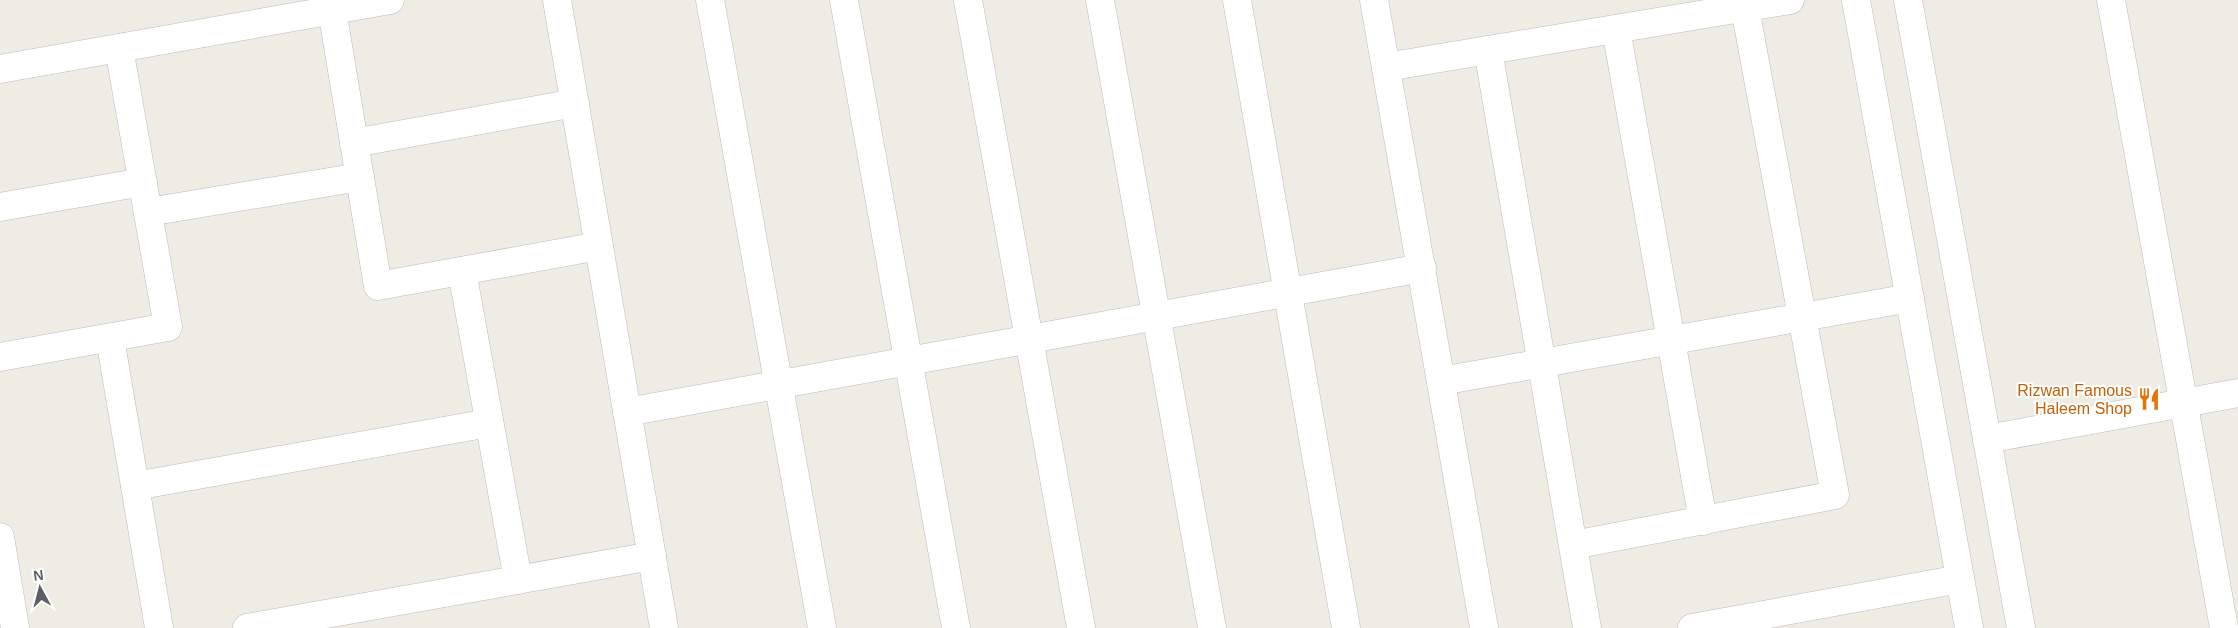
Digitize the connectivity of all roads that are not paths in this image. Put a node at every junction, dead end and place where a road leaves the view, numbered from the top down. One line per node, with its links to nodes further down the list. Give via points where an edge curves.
1 (390, 0): 14 (street)
2 (557, 0): 20 (street)
3 (710, 0): 40 (street)
4 (844, 0): 37 (street)
5 (968, 0): 34 (street)
6 (1100, 0): 31 (street)
7 (1237, 0): 29 (street)
8 (1374, 0): 18 (street)
9 (1790, 0): 13 (street)
10 (1856, 0): 30 (street)
11 (1908, 0): 45 (street)
12 (2111, 0): 42 (street)
13 (1745, 8): 15 (street); 32 (street)
14 (332, 10): 16 (street); 21 (street)
15 (1616, 29): 17 (street); 35 (street)
16 (119, 48): 19 (street); 23 (street)
17 (1488, 50): 18 (street); 38 (street)
18 (1386, 67): 27 (street)
19 (0, 69)
20 (575, 103): 21 (street); 26 (street)
21 (354, 143): 22 (street)
22 (360, 177): 25 (street); 28 (street, via 378,286)
23 (143, 182): 24 (street); 25 (street)
24 (0, 207)
25 (148, 212): 33 (street, via 168,327)
26 (599, 246): 28 (street); 43 (street)
27 (1422, 268): 29 (street); 39 (street)
28 (462, 271): 44 (street)
29 (1288, 292): 31 (street); 62 (street)
30 (1910, 298): 32 (street); 52 (street)
31 (1156, 316): 34 (street); 61 (street)
32 (1802, 317): 35 (street); 47 (street, via 1835,495)
33 (110, 338): 36 (street); 46 (street)
34 (1030, 340): 37 (street); 60 (street)
35 (1671, 340): 38 (street); 47 (street)
36 (0, 357)
37 (908, 362): 40 (street); 59 (street)
38 (1542, 363): 39 (street); 49 (street)
39 (1441, 381): 63 (street)
40 (779, 385): 43 (street); 58 (street)
41 (2238, 393): 42 (street)
42 (2184, 403): 45 (street); 68 (street)
43 (627, 412): 50 (street)
44 (489, 422): 46 (street); 51 (street)
45 (1987, 439): 67 (street)
46 (135, 486): 55 (street)
47 (1703, 520): 49 (street)
48 (0, 537): 54 (street)
49 (1573, 546): 64 (street)
50 (652, 556): 51 (street); 57 (street)
51 (518, 580): 56 (street)
52 (1960, 580): 53 (street); 66 (street)
53 (1777, 620): 65 (street)
54 (15, 628)
55 (159, 628)
56 (247, 628)
57 (664, 628)
58 (822, 628)
59 (956, 628)
60 (1081, 628)
61 (1212, 628)
62 (1346, 628)
63 (1484, 628)
64 (1587, 628)
65 (1692, 628)
66 (1969, 628)
67 (2022, 628)
68 (2224, 628)

